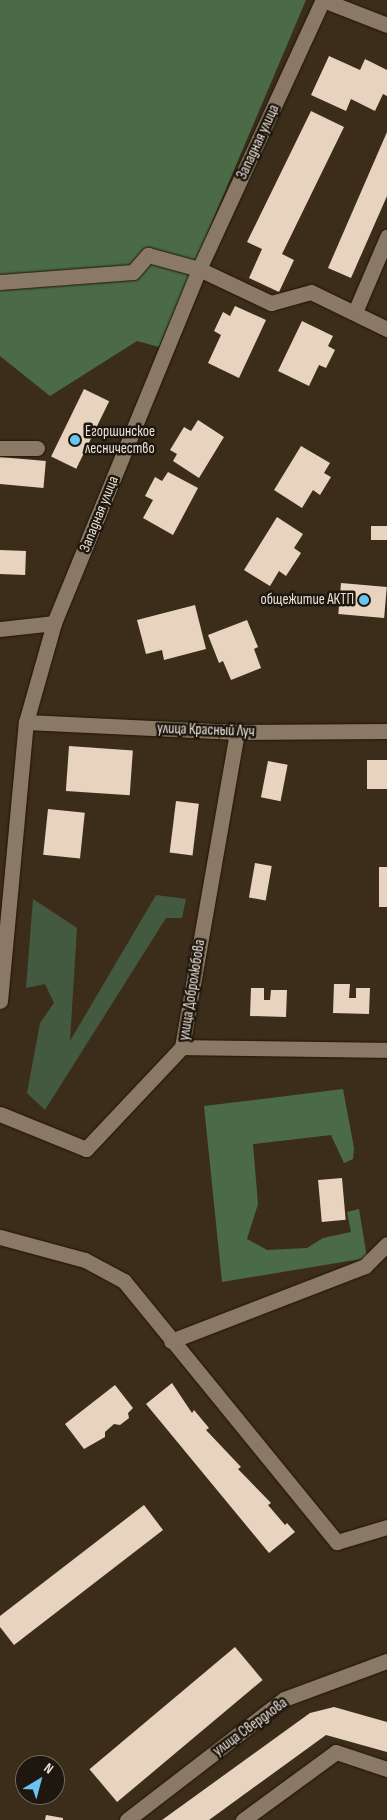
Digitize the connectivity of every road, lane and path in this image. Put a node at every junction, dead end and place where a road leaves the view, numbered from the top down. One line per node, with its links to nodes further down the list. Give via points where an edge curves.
1 (323, 0): 2 (street); 4 (street, Западная улица)
2 (387, 25)
3 (387, 238): 6 (street)
4 (199, 269): 5 (street, via 148,255 133,272); 6 (street, via 271,303 311,292); 10 (street, Западная улица)
5 (0, 282)
6 (355, 312): 7 (street)
7 (387, 330)
8 (0, 448): 9 (street)
9 (37, 448)
10 (54, 624): 11 (street); 12 (street, Западная улица)
11 (0, 629)
12 (26, 722): 14 (street, улица Красный Луч); 15 (street, Западная улица)
13 (387, 731): 14 (street, улица Красный Луч)
14 (237, 732): 16 (street, улица Добролюбова)
15 (0, 1001)
16 (182, 1047): 17 (street, улица Добролюбова); 18 (street, via 86,1149)
17 (387, 1050)
18 (0, 1114)
19 (0, 1237): 21 (street, via 85,1260 124,1281)
20 (387, 1244): 21 (street, via 365,1266)
21 (170, 1341): 22 (street, via 337,1542)
22 (387, 1527)
23 (387, 1661): 25 (street, улица Свердлова, via 284,1699)
24 (387, 1769): 26 (street, via 336,1752)
25 (127, 1820)
26 (243, 1820)

